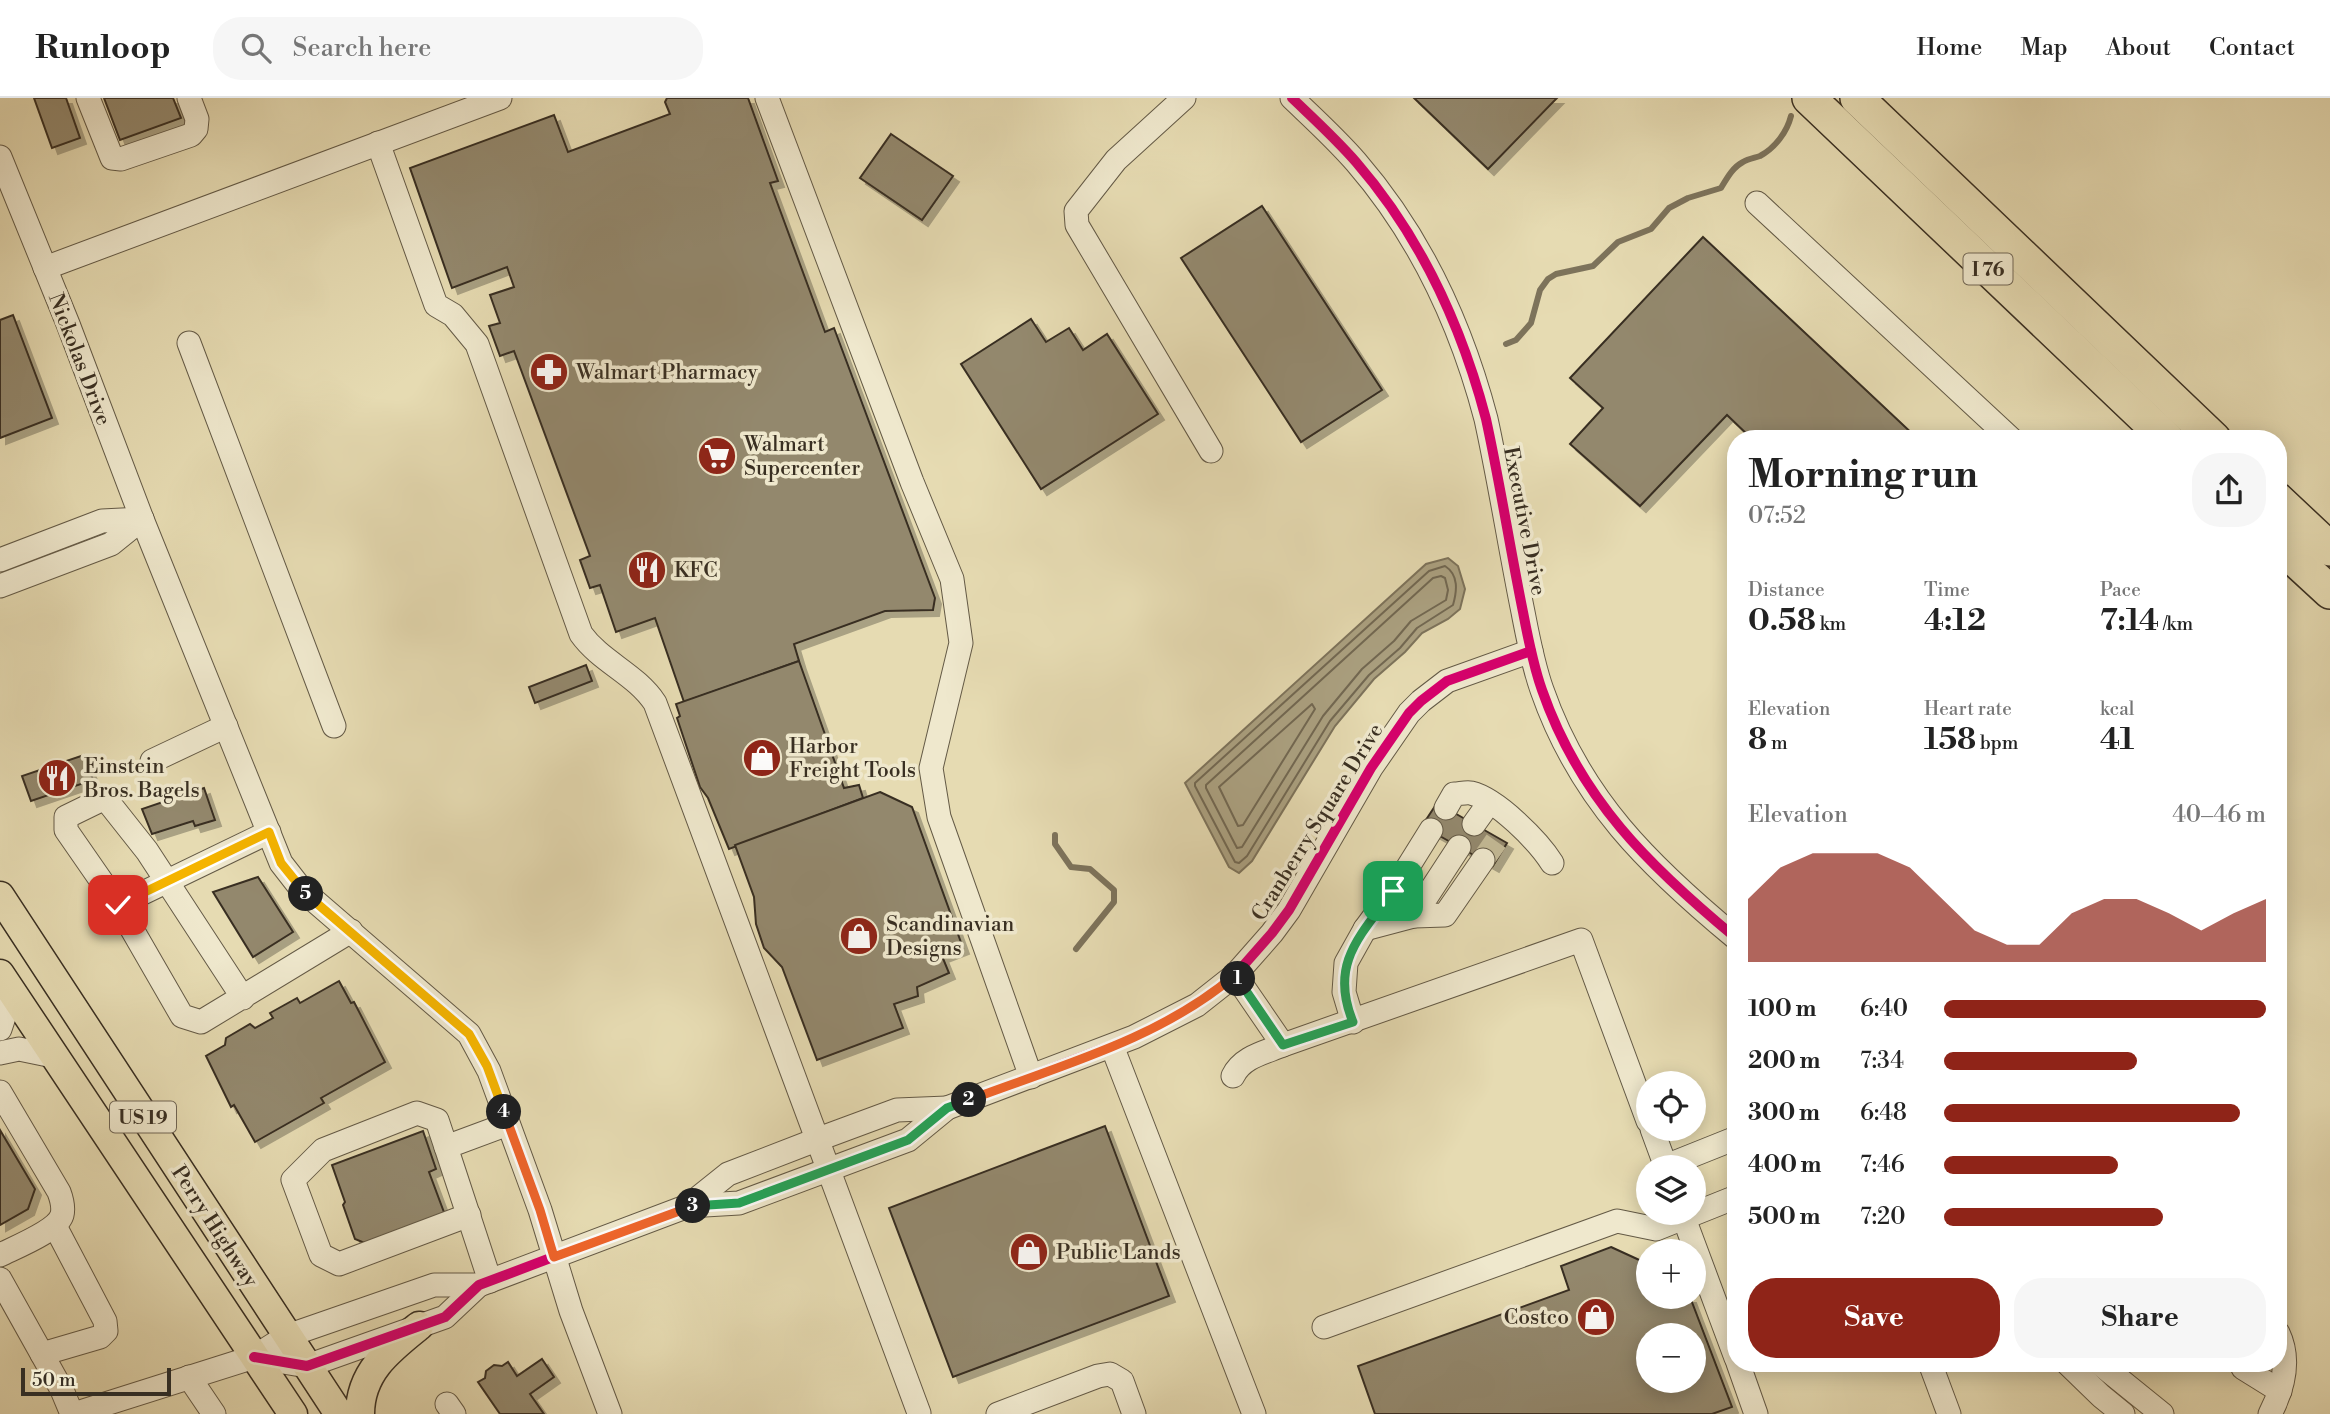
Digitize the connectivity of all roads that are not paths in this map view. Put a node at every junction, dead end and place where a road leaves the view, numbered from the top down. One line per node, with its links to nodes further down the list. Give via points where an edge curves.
1 (88, 98): 2 (street, via 112,158 121,159 191,135 197,129 197,119)
2 (189, 98)
3 (500, 98): 9 (street)
4 (767, 98): 55 (street, via 951,579 961,643 932,768 939,817)
5 (1184, 98): 18 (street, via 1116,160 1076,211 1077,225)
6 (1292, 98): 26 (street, Executive Drive, via 1384,196 1428,265 1451,313 1486,419)
7 (1809, 98): 16 (highway, I 76)
8 (1857, 98): 17 (highway, I 76)
9 (378, 143): 13 (street); 60 (street, via 436,305 453,315 477,344 581,634 635,679 655,703)
10 (0, 157): 11 (street, Nickolas Drive)
11 (8, 202): 13 (street, Nickolas Drive)
12 (1757, 203): 15 (street)
13 (45, 268): 20 (street, Nickolas Drive)
14 (189, 343): 28 (street)
15 (2001, 430)
16 (2158, 430)
17 (2205, 430)
18 (1211, 451)
19 (2287, 508): 21 (highway)
20 (142, 519): 23 (street, via 102,521); 24 (street, via 111,544); 27 (street, Nickolas Drive)
21 (2330, 549)
22 (2287, 552): 25 (highway)
23 (0, 560)
24 (0, 586)
25 (2330, 592)
26 (1531, 651): 43 (street, Executive Drive, via 1542,691 1572,758 1606,812 1630,842); 45 (street, Cranberry Square Drive, via 1447,681 1409,713 1371,768 1289,910)
27 (226, 726): 29 (street); 34 (street, Nickolas Drive)
28 (334, 726)
29 (152, 761)
30 (1489, 803): 31 (street, via 1471,793 1454,794); 32 (street); 37 (street, via 1505,828 1528,832)
31 (1446, 808)
32 (1474, 824)
33 (1431, 831): 42 (street)
34 (269, 832): 38 (street); 44 (street, Nickolas Drive, via 281,863 302,890)
35 (1459, 847): 41 (street)
36 (1483, 860): 41 (street, via 1445,915)
37 (1552, 863)
38 (166, 882): 40 (street); 40 (street, via 105,798 66,817 66,830); 47 (street)
39 (0, 896): 81 (main road, Perry Highway / US 19)
40 (118, 905): 47 (street, via 182,1016 201,1021)
41 (1414, 916): 42 (street)
42 (1365, 929): 48 (street, via 1351,951 1344,975)
43 (1727, 930)
44 (351, 931): 47 (street); 59 (street, Nickolas Drive, via 469,1034 487,1066)
45 (1235, 975): 50 (street); 51 (street, Cranberry Square Drive, via 1176,1017)
46 (4, 980): 49 (street, via 6,1012); 53 (main road, Perry Highway / US 19)
47 (243, 998)
48 (1353, 1022): 50 (street); 56 (street, via 1581,940)
49 (0, 1029)
50 (1283, 1045): 54 (street, via 1238,1066)
51 (1112, 1046): 55 (street, Cranberry Square Drive); 102 (street)
52 (0, 1053): 53 (street, via 19,1049)
53 (53, 1056): 83 (main road, Perry Highway / US 19)
54 (1233, 1076)
55 (1031, 1077): 58 (street, Cranberry Square Drive)
56 (1636, 1089)
57 (0, 1092): 73 (street, via 59,1192 62,1215)
58 (947, 1108): 60 (street, Cranberry Square Drive, via 897,1110); 64 (street, Cranberry Square Drive, via 908,1140)
59 (508, 1124): 62 (street); 75 (street, Nickolas Drive)
60 (816, 1140): 64 (street); 66 (street, Cranberry Square Drive, via 728,1174)
61 (1727, 1142): 63 (street)
62 (446, 1147): 68 (street); 68 (street, via 437,1120 418,1114 323,1150 293,1180 321,1255 339,1264)
63 (1695, 1155)
64 (828, 1170): 66 (street, Cranberry Square Drive, via 739,1203); 93 (street)
65 (1727, 1200): 67 (street)
66 (688, 1206): 75 (street, Cranberry Square Drive)
67 (1706, 1207)
68 (469, 1215): 77 (street)
69 (1636, 1224): 79 (street, via 1617,1221)
70 (1639, 1225): 71 (street)
71 (1662, 1225)
72 (1687, 1225): 80 (street)
73 (55, 1226): 74 (street); 82 (street, via 106,1331 100,1337)
74 (0, 1255)
75 (554, 1257): 77 (street, Cranberry Square Drive); 99 (street, Nickolas Drive)
76 (0, 1279): 82 (street)
77 (485, 1283): 78 (street, Cranberry Square Drive, via 445,1317); 81 (street, Cranberry Square Drive, via 434,1285)
78 (419, 1326): 84 (street, Cranberry Square Drive); 98 (main road, via 373,1368)
79 (1324, 1327)
80 (1727, 1334)
81 (288, 1336): 83 (street, Cranberry Square Drive); 84 (main road, Perry Highway / US 19)
82 (42, 1354): 94 (street)
83 (254, 1357): 84 (street, Cranberry Square Drive); 91 (street); 96 (main road, Perry Highway / US 19)
84 (307, 1366): 97 (main road, Perry Highway / US 19)
85 (1741, 1372): 103 (street)
86 (1933, 1372): 104 (street)
87 (2076, 1372): 105 (street)
88 (2110, 1372): 106 (street)
89 (2249, 1372): 92 (street)
90 (2284, 1372): 92 (street)
91 (189, 1377): 94 (street); 95 (street)
92 (2280, 1391): 107 (street)
93 (919, 1413)
94 (73, 1414)
95 (214, 1414)
96 (293, 1414)
97 (339, 1414)
98 (360, 1414)
99 (610, 1414)
100 (998, 1414): 101 (street, via 1110,1374 1122,1381)
101 (1134, 1414)
102 (1254, 1414)
103 (1756, 1414)
104 (1949, 1414)
105 (2123, 1414)
106 (2162, 1414)
107 (2270, 1414)

